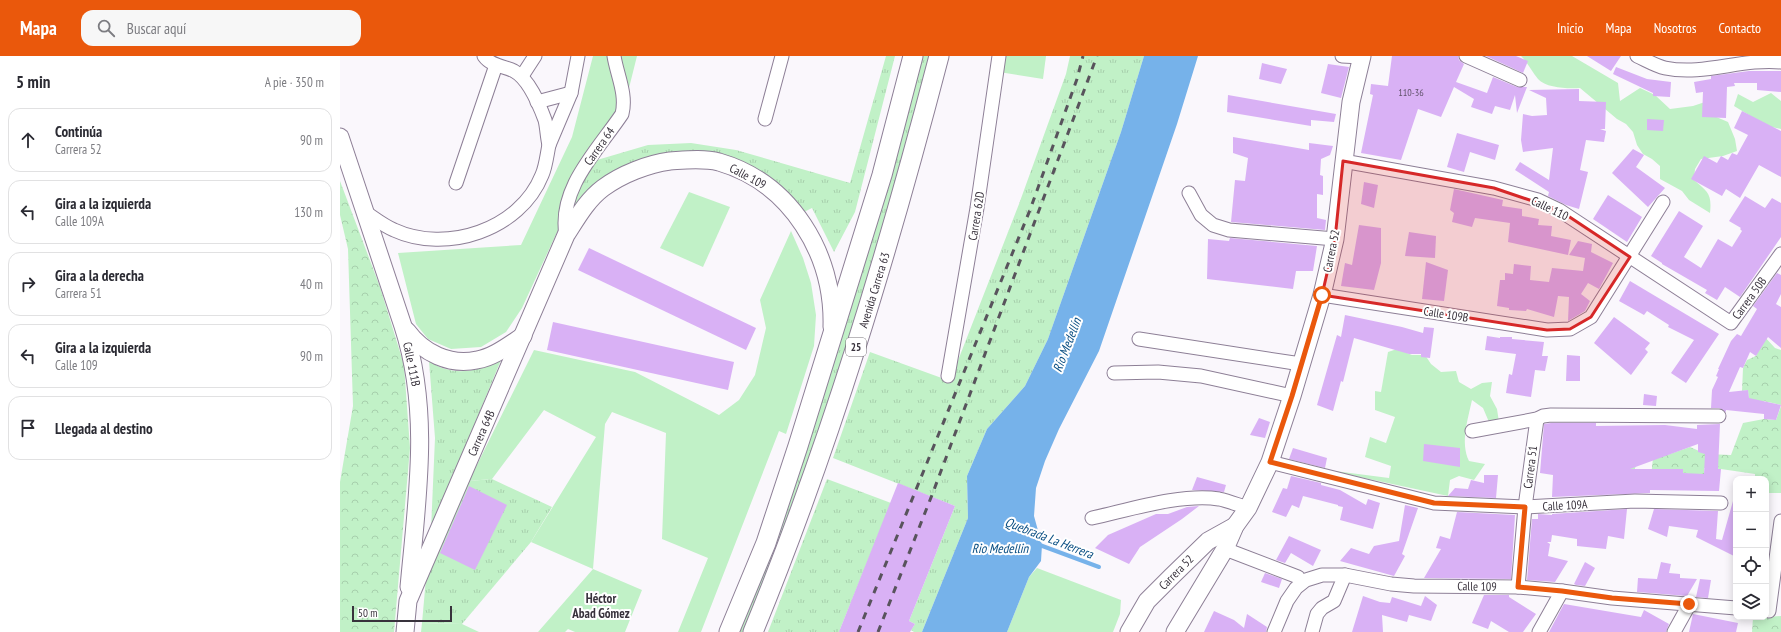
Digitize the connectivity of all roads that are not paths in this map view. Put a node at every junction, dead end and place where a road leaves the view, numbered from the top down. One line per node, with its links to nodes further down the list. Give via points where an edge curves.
1 (484, 56): 14 (street)
2 (536, 56): 15 (street)
3 (578, 56): 17 (street)
4 (614, 56): 28 (street, Carrera 64, via 623,94 622,114 583,169 569,196 565,212)
5 (782, 56): 19 (street)
6 (913, 56): 37 (highway, 25, via 882,176)
7 (939, 56): 64 (highway, Avenida Carrera 63 / 25, via 890,236 838,405 796,527)
8 (999, 56): 41 (street, Carrera 62D, via 977,208)
9 (1342, 56): 12 (street)
10 (1466, 56): 16 (street)
11 (1637, 56): 13 (street, via 1664,68 1688,71 1767,61)
12 (1361, 57): 22 (main road, Carrera 52)
13 (1781, 62)
14 (496, 65): 15 (street); 23 (street)
15 (522, 76): 18 (street)
16 (1520, 80)
17 (571, 93): 18 (street); 21 (street)
18 (537, 102): 21 (street, via 545,121)
19 (765, 119)
20 (340, 137): 26 (main road, Calle 111B)
21 (549, 145): 27 (street, via 543,174 528,198 511,215 490,227 462,237 447,239 421,238)
22 (1343, 161): 29 (main road, Carrera 52); 31 (street, Calle 110, via 1494,188 1538,200 1559,210)
23 (456, 183)
24 (1189, 193): 29 (street, via 1202,215 1213,225 1229,230)
25 (1663, 202): 31 (street)
26 (365, 212): 27 (street); 30 (main road, Calle 111B)
27 (393, 230): 30 (street, via 381,235)
28 (566, 235): 36 (main road, Carrera 64B); 37 (main road, Calle 109, via 584,206 603,188 624,175 657,163 690,159 717,162 740,170 768,186 786,201 804,224 817,251 829,287)
29 (1335, 239): 33 (main road, Carrera 52)
30 (376, 244): 35 (main road, Calle 111B)
31 (1630, 257): 33 (street, Calle 109B, via 1591,317 1570,329 1547,330); 34 (street, Calle 110)
32 (1780, 258): 34 (street, Carrera 50B)
33 (1322, 295): 39 (main road, Carrera 52)
34 (1731, 323)
35 (404, 326): 36 (main road, via 418,345 446,359 460,361 491,356); 58 (main road, Calle 111B, via 416,377 420,421 418,482)
36 (523, 336): 58 (main road, Carrera 64B)
37 (832, 336): 63 (highway, 25, via 778,509)
38 (1139, 339): 39 (street)
39 (1301, 364): 42 (main road, Carrera 52)
40 (1114, 373): 42 (street, via 1158,372 1201,376)
41 (948, 376)
42 (1292, 396): 46 (main road, Carrera 52)
43 (1719, 416): 44 (street, via 1550,415)
44 (1537, 419): 45 (street); 48 (street, Carrera 51)
45 (1472, 431)
46 (1270, 462): 48 (street, Calle 109A, via 1434,503); 49 (main road, Carrera 52)
47 (1722, 503): 48 (street, Calle 109A, via 1635,501)
48 (1525, 507): 56 (street, Carrera 51)
49 (1248, 508): 50 (street, via 1217,499 1197,499 1165,502); 52 (main road, Carrera 52)
50 (1092, 518)
51 (1781, 521): 61 (street)
52 (1235, 526): 53 (main road, Carrera 52); 65 (main road, Carrera 52, via 1208,541 1172,576 1147,601)
53 (1225, 550): 55 (street); 66 (main road, Carrera 52)
54 (1346, 575): 56 (street, Calle 109, via 1414,586); 67 (street, Calle 109, via 1322,575 1306,580 1287,601); 68 (street, via 1334,601 1317,614)
55 (1298, 577)
56 (1518, 587): 57 (street, Calle 109)
57 (1562, 591): 59 (street, Calle 109); 69 (street)
58 (408, 601): 62 (main road, Carrera 64B)
59 (1689, 604): 60 (street, Calle 109); 70 (street)
60 (1733, 608)
61 (1772, 611)
62 (405, 632)
63 (729, 632)
64 (754, 632)
65 (1129, 632)
66 (1175, 632)
67 (1274, 632)
68 (1312, 632)
69 (1539, 632)
70 (1674, 632)

